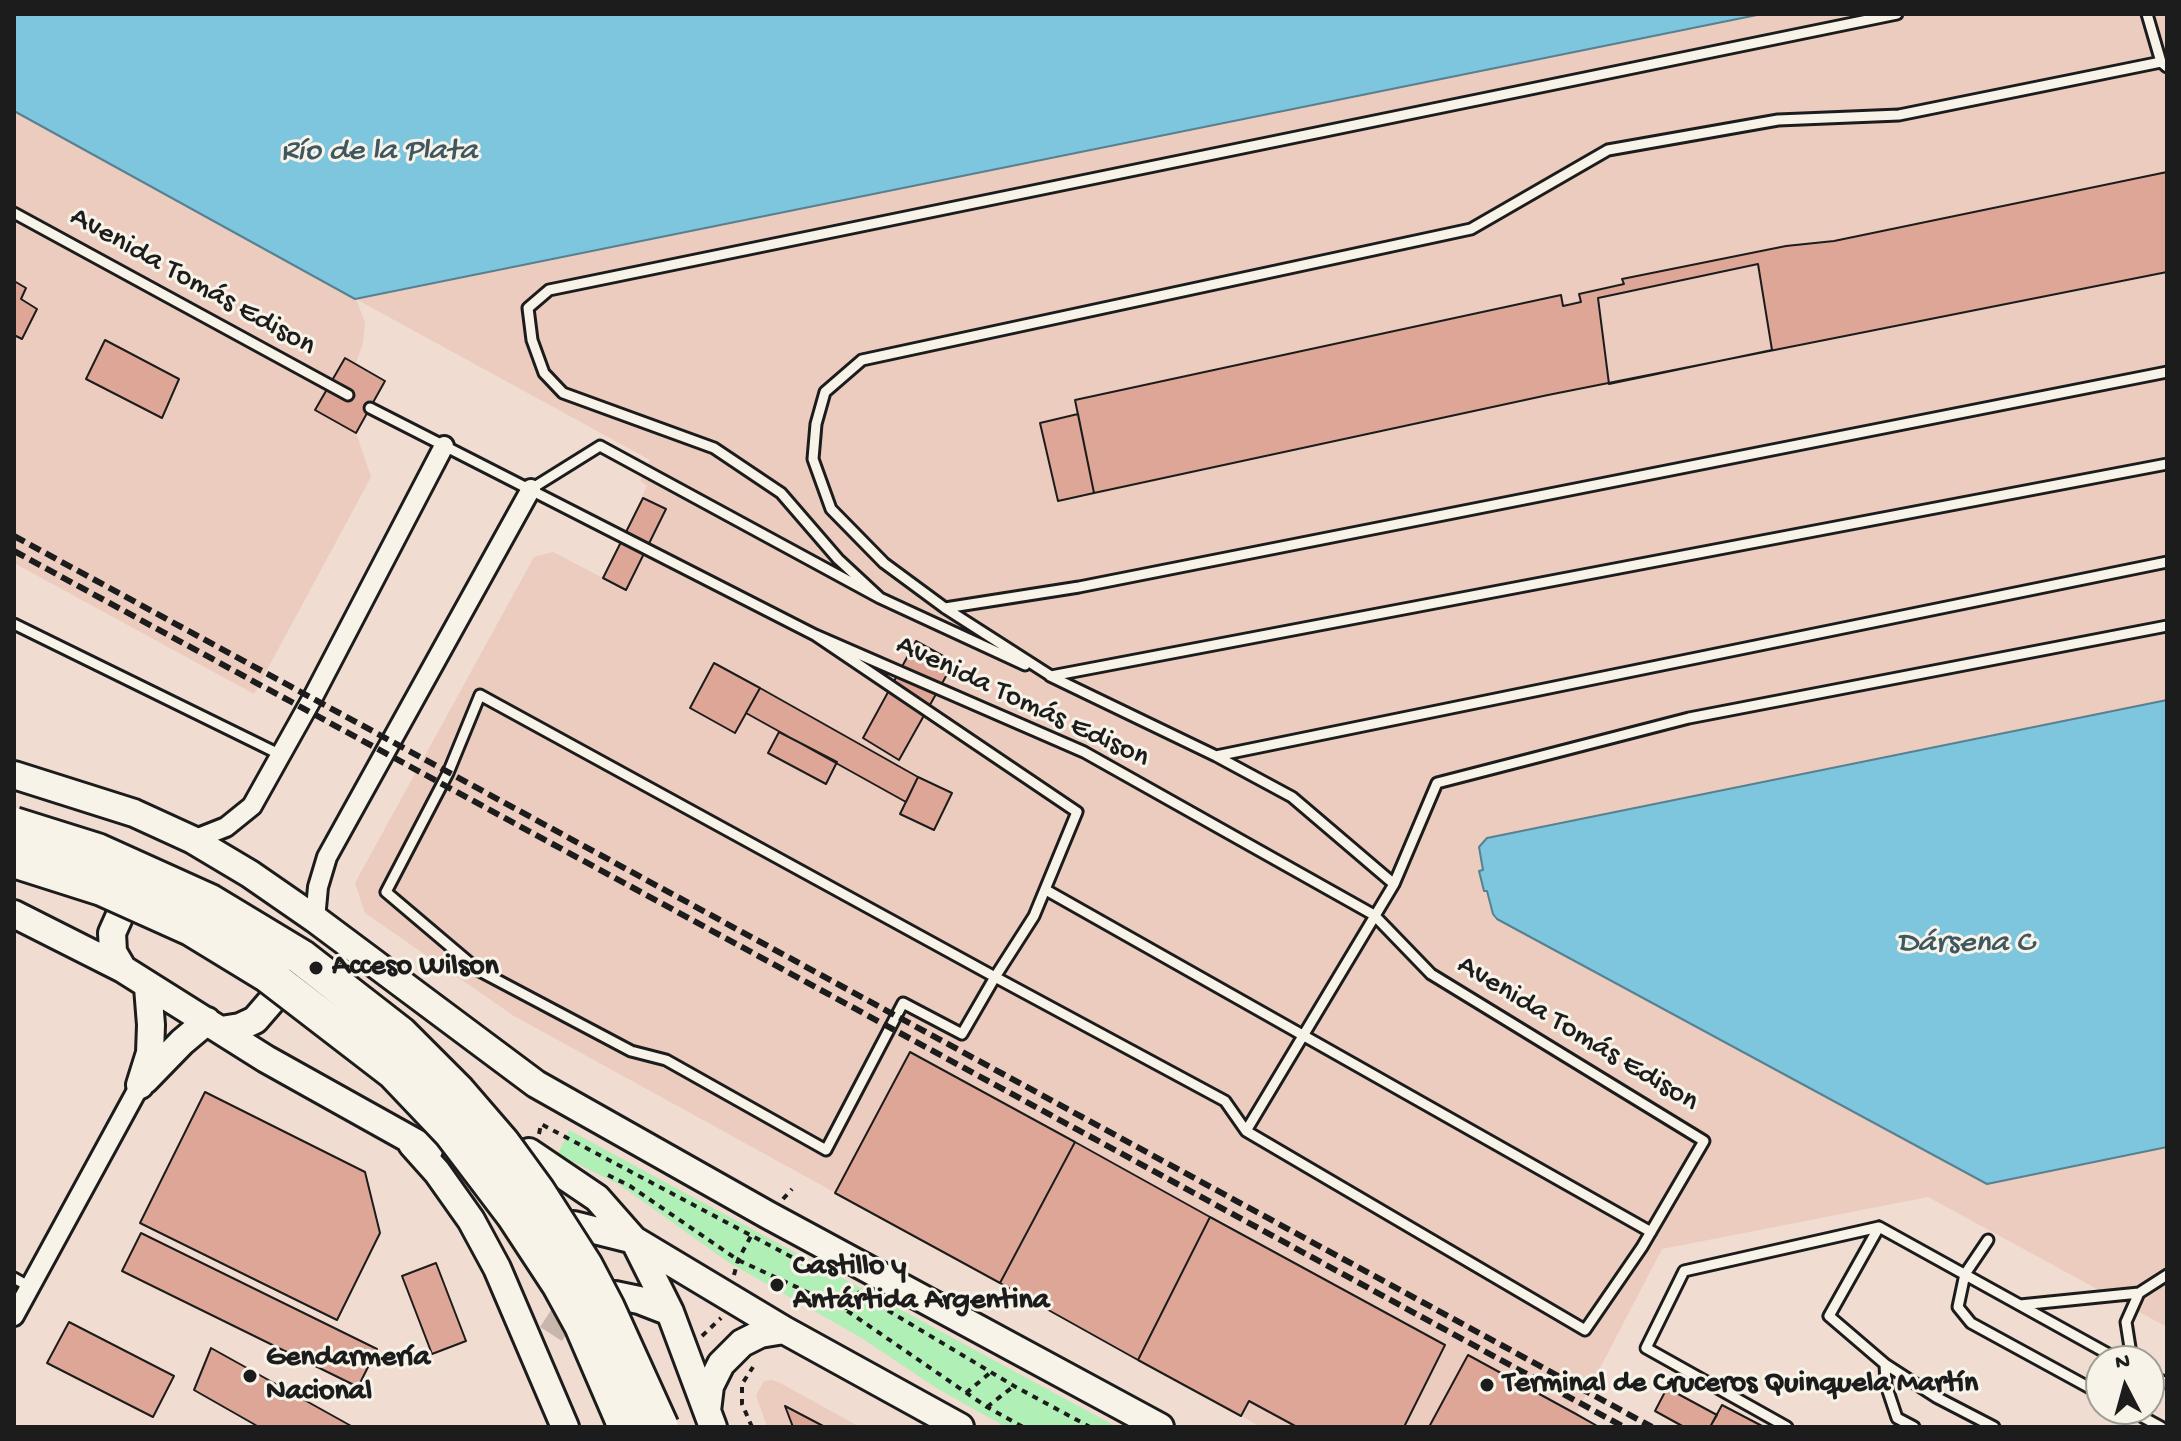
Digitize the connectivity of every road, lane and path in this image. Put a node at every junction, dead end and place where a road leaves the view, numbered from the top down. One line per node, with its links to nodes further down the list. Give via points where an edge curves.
1 (1897, 14): 12 (lane, via 549,290 528,308 544,373 563,393 714,448 781,493)
2 (2147, 14): 3 (lane)
3 (2164, 65): 13 (lane, via 1899,115 1778,120 1608,150 1471,229 862,360 825,392 813,459 831,509 884,563)
4 (14, 213): 6 (lane, Avenida Tomás Edison)
5 (2167, 372): 13 (lane, via 1110,581)
6 (348, 395)
7 (370, 408): 8 (lane, Avenida Tomás Edison)
8 (444, 446): 10 (lane, Avenida Tomás Edison); 18 (street)
9 (2167, 464): 17 (lane)
10 (531, 489): 12 (lane, via 600,446); 16 (lane, Avenida Tomás Edison); 29 (street, via 327,857)
11 (2167, 562): 19 (lane)
12 (880, 598): 17 (lane)
13 (945, 608): 17 (lane)
14 (14, 624): 18 (lane)
15 (2167, 626): 24 (lane, via 1689,718 1437,783)
16 (815, 635): 25 (lane, via 1077,812); 28 (lane, Avenida Tomás Edison, via 1084,752)
17 (1051, 676): 19 (lane)
18 (281, 755): 22 (street, via 252,806 226,827)
19 (1216, 756): 24 (lane, via 1292,797)
20 (14, 775): 22 (main road, via 134,813)
21 (14, 825): 72 (highway, bridge, via 97,851 210,902 301,957 400,1034 458,1092 537,1191 585,1266)
22 (193, 840): 29 (main road)
23 (14, 860): 71 (highway, bridge, via 102,888 191,928 268,975 394,1072 479,1166 529,1238 582,1325)
24 (1394, 884): 28 (lane)
25 (1046, 890): 31 (lane); 35 (lane)
26 (14, 914): 30 (main road)
27 (120, 915): 30 (main road, via 112,942)
28 (1374, 915): 35 (lane); 44 (lane, Avenida Tomás Edison, via 1431,974 1704,1141)
29 (315, 919): 77 (main road, via 536,1084)
30 (123, 969): 32 (main road)
31 (995, 977): 31 (lane, via 480,695 448,773 386,892 478,970 631,1051 666,1060 826,1150 903,1003 962,1034); 37 (lane, via 1225,1101)
32 (148, 987): 34 (main road); 36 (main road, via 150,1053)
33 (274, 998): 34 (main road, via 255,1020 240,1027)
34 (214, 1026): 36 (main road, via 182,1042); 38 (main road)
35 (1303, 1033): 37 (lane); 44 (lane)
36 (140, 1085): 50 (street)
37 (1246, 1131): 44 (lane, via 1585,1330)
38 (405, 1136): 40 (main road); 63 (main road, via 471,1220)
39 (534, 1147): 45 (main road, via 597,1198); 47 (path, via 541,1124)
40 (429, 1150)
41 (604, 1173): 54 (path, via 738,1260)
42 (574, 1225): 45 (main road)
43 (1879, 1227): 48 (lane); 62 (lane, via 1829,1316); 78 (lane, via 1684,1271 1646,1348)
44 (1651, 1232)
45 (634, 1240): 55 (main road); 57 (main road)
46 (1988, 1240): 48 (lane)
47 (807, 1265)
48 (1965, 1274): 53 (lane); 65 (lane, via 1958,1307 1971,1323)
49 (2167, 1275): 51 (lane)
50 (22, 1283): 56 (street)
51 (2139, 1293): 53 (lane); 60 (lane, via 2126,1322)
52 (615, 1295): 55 (main road)
53 (2020, 1305): 59 (lane)
54 (846, 1310): 64 (path, via 849,1287); 67 (path)
55 (670, 1312): 69 (main road)
56 (14, 1316)
57 (784, 1330): 69 (main road, via 742,1343 721,1364 710,1386); 74 (main road)
58 (551, 1334): 63 (main road)
59 (2092, 1345)
60 (2130, 1345)
61 (759, 1359): 73 (path, via 742,1384 742,1404)
62 (1885, 1364): 79 (lane, via 1897,1418); 80 (lane)
63 (541, 1369): 70 (main road)
64 (991, 1372): 66 (path); 67 (path)
65 (2085, 1385)
66 (1014, 1386): 68 (path); 76 (path)
67 (966, 1393): 68 (path)
68 (987, 1407): 75 (path)
69 (710, 1419)
70 (565, 1427)
71 (626, 1427)
72 (661, 1427)
73 (752, 1427)
74 (960, 1427)
75 (1023, 1427)
76 (1090, 1427)
77 (1160, 1427)
78 (1787, 1427)
79 (1914, 1427)
80 (1994, 1427)

